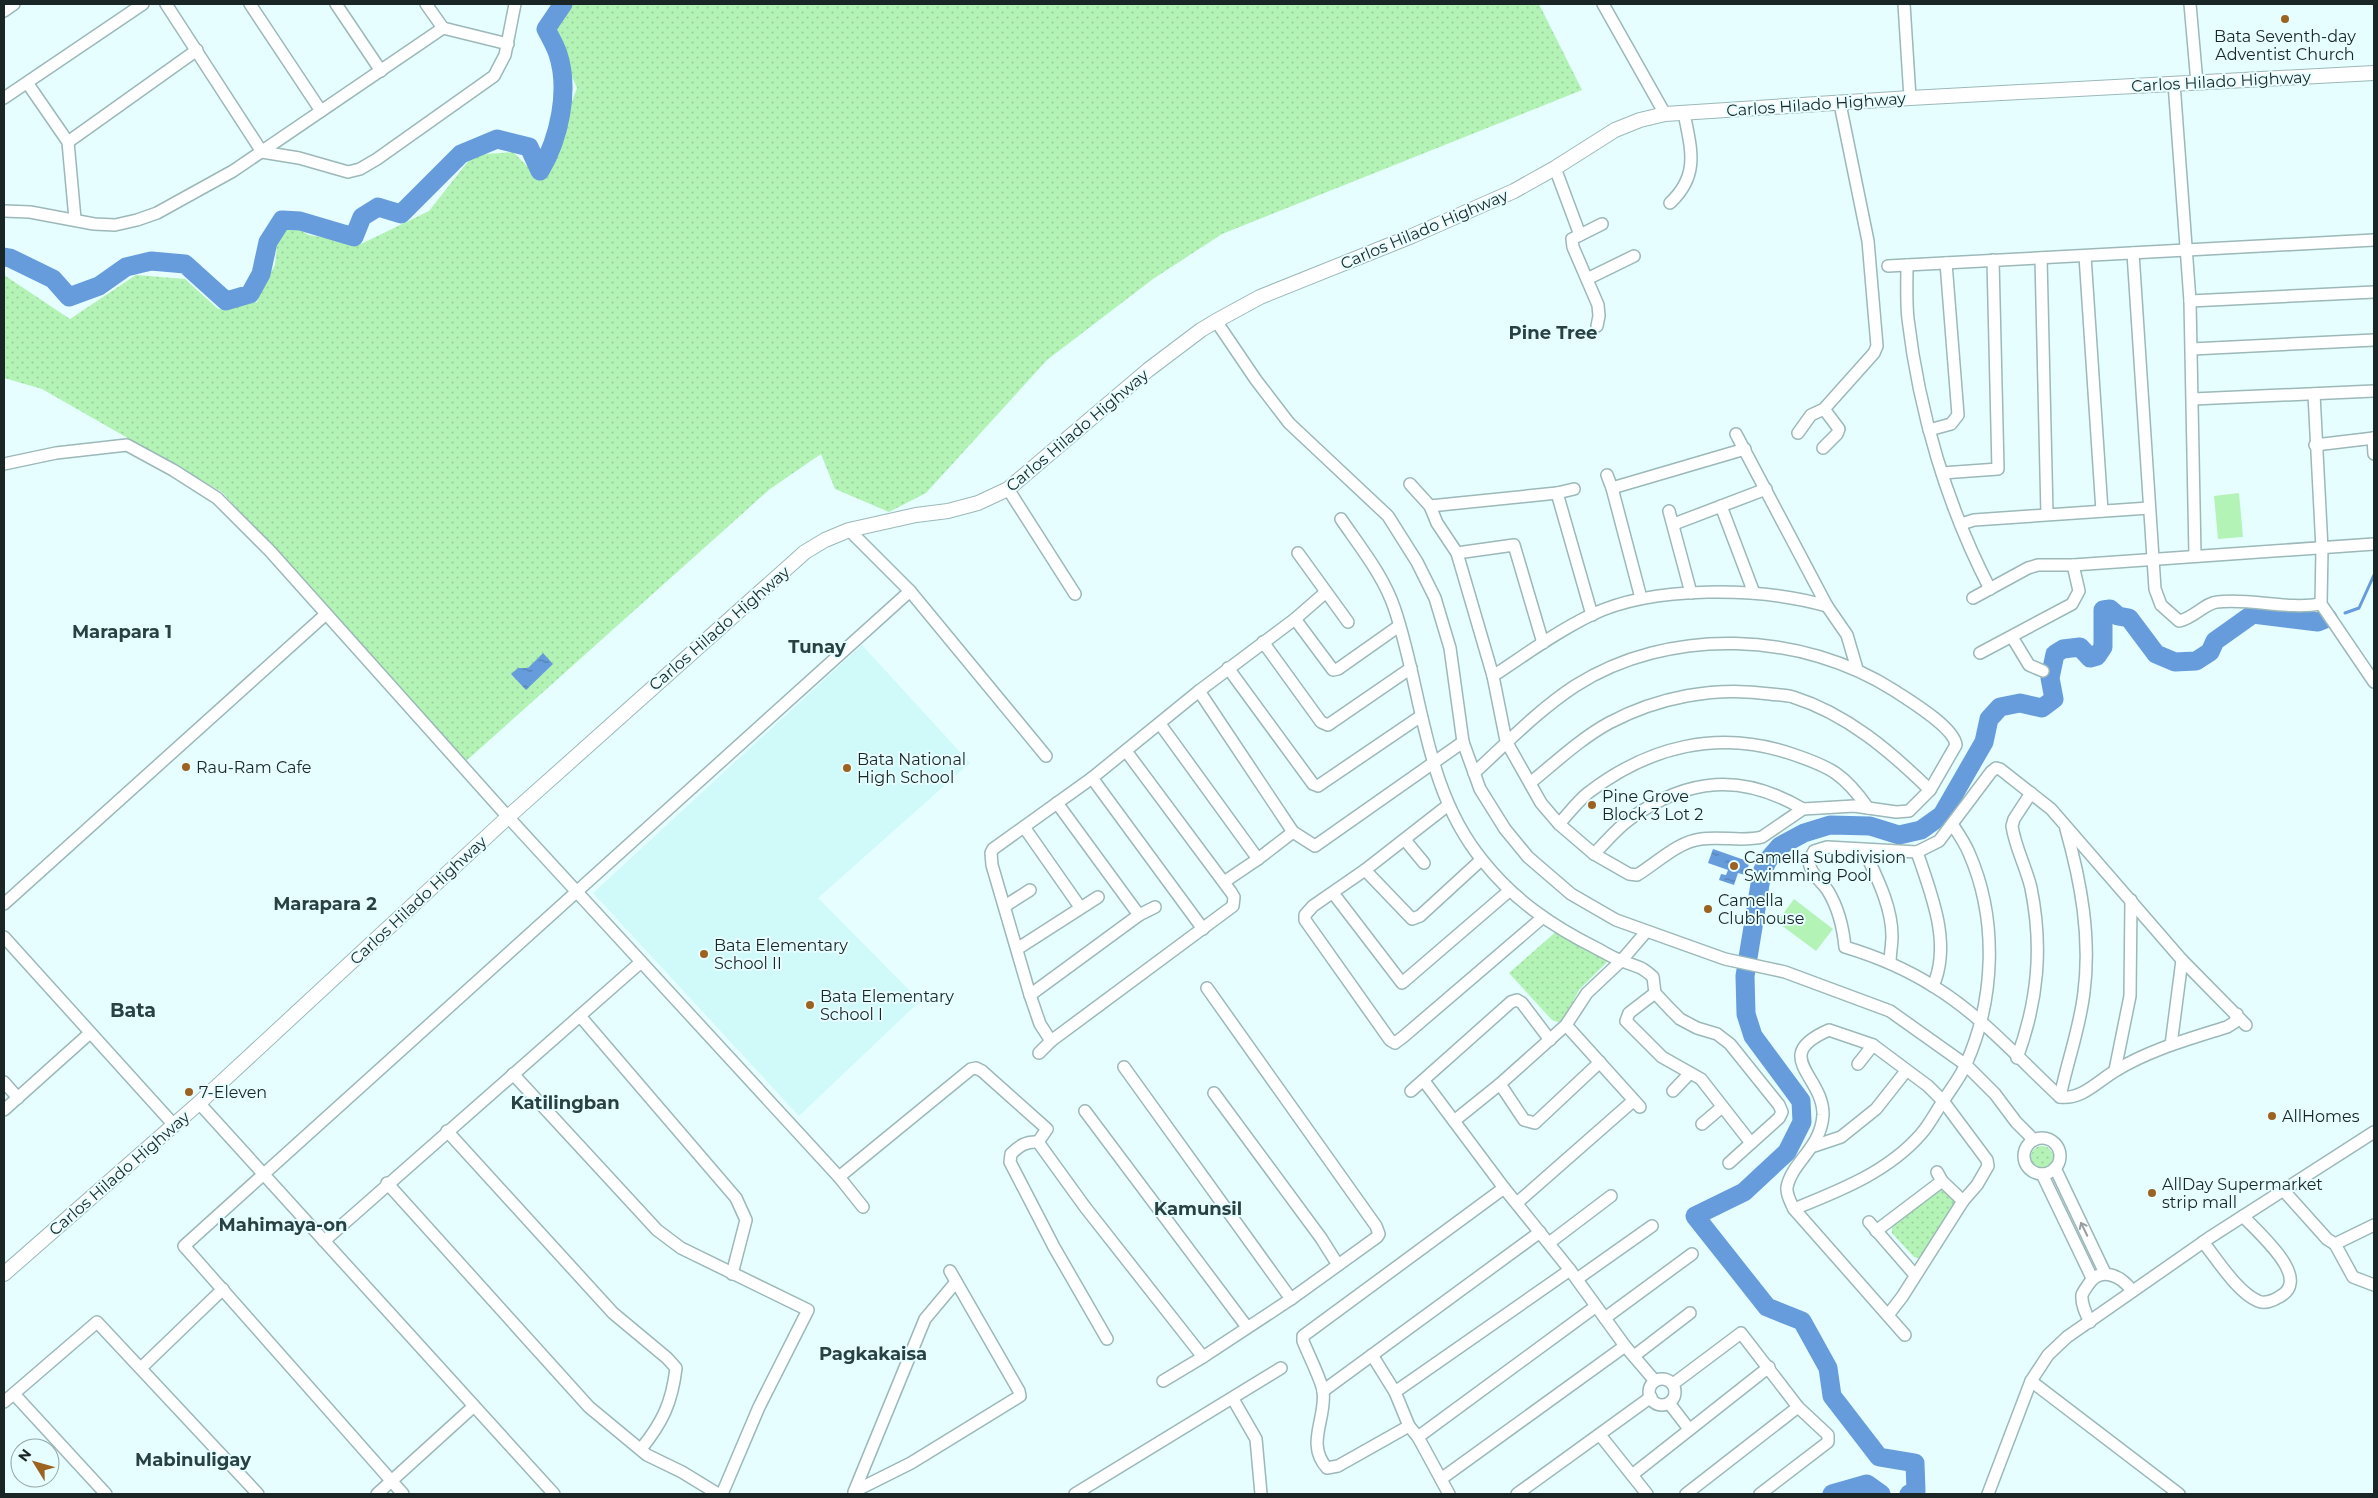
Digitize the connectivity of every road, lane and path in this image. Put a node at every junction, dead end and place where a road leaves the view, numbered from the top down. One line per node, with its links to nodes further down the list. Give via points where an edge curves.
1 (14, 4): 11 (street)
2 (143, 4): 19 (street)
3 (166, 4): 14 (street)
4 (250, 4): 23 (street)
5 (336, 4): 15 (street)
6 (426, 4): 12 (street)
7 (515, 4): 13 (street)
8 (1604, 4): 25 (street)
9 (1904, 4): 21 (street)
10 (2190, 4): 17 (street)
11 (4, 11)
12 (443, 28): 13 (street); 15 (street)
13 (508, 44): 27 (street, via 498,71 483,86 360,169 348,172 299,158)
14 (197, 50): 26 (street); 27 (street)
15 (380, 71): 23 (street)
16 (2374, 73): 17 (main road, Carlos Hilado Highway)
17 (2197, 82): 18 (main road, Carlos Hilado Highway)
18 (2174, 83): 21 (main road, Carlos Hilado Highway); 35 (street)
19 (28, 84): 20 (street); 26 (street)
20 (4, 98)
21 (1910, 98): 22 (main road, Carlos Hilado Highway)
22 (1840, 104): 24 (main road, Carlos Hilado Highway); 54 (street, via 1868,242 1877,346)
23 (321, 111): 27 (street)
24 (1684, 113): 25 (main road, Carlos Hilado Highway); 29 (street, via 1691,170 1686,183)
25 (1665, 114): 28 (main road, Carlos Hilado Highway, via 1615,130)
26 (68, 142): 31 (street)
27 (262, 152): 31 (street, via 179,202 137,220 116,225)
28 (1555, 168): 33 (street); 47 (main road, Carlos Hilado Highway, via 1514,191 1260,297)
29 (1670, 203)
30 (4, 211): 31 (street)
31 (75, 219)
32 (1602, 224): 33 (street)
33 (1580, 235): 44 (street, via 1572,239 1573,247)
34 (2374, 240): 35 (street)
35 (2187, 249): 36 (street); 46 (street)
36 (2133, 253): 38 (street); 74 (street)
37 (1634, 256): 44 (street)
38 (2085, 256): 39 (street); 76 (street)
39 (2041, 258): 40 (street); 77 (street)
40 (1993, 260): 41 (street); 64 (street, via 1998,469)
41 (1946, 263): 43 (street); 55 (street, via 1958,415 1951,424)
42 (1888, 266): 43 (street)
43 (1907, 266): 55 (street, via 1908,318)
44 (1587, 279): 48 (street, via 1598,305)
45 (2374, 292): 46 (street)
46 (2190, 301): 50 (street)
47 (1216, 321): 68 (main road, Carlos Hilado Highway, via 1148,370); 118 (street, via 1284,416 1388,516 1417,562 1435,598 1450,648)
48 (1597, 326)
49 (2374, 340): 50 (street)
50 (2192, 349): 53 (street)
51 (2374, 391): 52 (street)
52 (2314, 394): 53 (street); 59 (street)
53 (2193, 399): 86 (street)
54 (1824, 409): 56 (street, via 1811,415); 60 (street, via 1839,429)
55 (1929, 430): 64 (street)
56 (1798, 433)
57 (1736, 434): 61 (street)
58 (2374, 438): 59 (street); 62 (street)
59 (2315, 445): 83 (street)
60 (1823, 448)
61 (1745, 449): 67 (street); 70 (street)
62 (2374, 454)
63 (4, 464): 99 (street, via 64,451 123,445 134,447 217,498)
64 (1942, 473): 80 (street)
65 (1606, 475): 67 (street)
66 (1410, 484): 72 (street)
67 (1612, 488): 95 (street)
68 (1008, 489): 81 (main road, Carlos Hilado Highway, via 978,503 948,511); 93 (street)
69 (1574, 489): 71 (street)
70 (1766, 489): 73 (street); 98 (street)
71 (1556, 493): 72 (street); 100 (street)
72 (1430, 506): 85 (street)
73 (1721, 506): 79 (street); 92 (street)
74 (2149, 508): 76 (street); 87 (street)
75 (1669, 511): 79 (street)
76 (2102, 511): 77 (street)
77 (2047, 514): 80 (street)
78 (1341, 519): 103 (street, via 1378,574 1395,608)
79 (1674, 524): 94 (street)
80 (1961, 524): 89 (street, via 1971,553)
81 (849, 530): 90 (street); 131 (main road, Carlos Hilado Highway, via 805,552)
82 (2374, 544): 83 (street)
83 (2322, 549): 86 (street); 97 (street)
84 (1298, 553): 91 (street)
85 (1457, 553): 106 (street, via 1514,545); 112 (street)
86 (2195, 556): 87 (street)
87 (2153, 558): 88 (street); 97 (street, via 2155,589 2161,605 2180,620 2188,619 2214,602)
88 (2072, 565): 89 (street, via 2038,565); 104 (street, via 2079,591 2072,604)
89 (1990, 589): 96 (street)
90 (910, 591): 120 (street); 148 (street)
91 (1326, 592): 101 (street); 102 (street)
92 (1754, 593): 94 (street); 98 (street, via 1802,598)
93 (1075, 594)
94 (1692, 594): 95 (street)
95 (1641, 598): 100 (street)
96 (1973, 598)
97 (2321, 604): 113 (street)
98 (1827, 606): 110 (street, via 1847,635)
99 (326, 614): 131 (street); 152 (street)
100 (1592, 615): 106 (street)
101 (1295, 619): 103 (street, via 1333,670); 105 (street)
102 (1348, 622)
103 (1399, 626): 109 (street)
104 (2012, 637): 107 (street); 111 (street, via 2029,665)
105 (1263, 642): 108 (street); 109 (street, via 1321,722 1328,725)
106 (1543, 643): 112 (street)
107 (1980, 653)
108 (1228, 668): 114 (street); 115 (street, via 1313,784 1318,786)
109 (1411, 668): 115 (street)
110 (1857, 669): 117 (street, via 1840,662 1758,645 1705,644 1678,648 1645,655 1598,673 1556,699); 125 (street, via 1917,705 1956,739 1954,751)
111 (2043, 671)
112 (1493, 676): 117 (street)
113 (2374, 682)
114 (1199, 691): 116 (street); 136 (street)
115 (1421, 716): 121 (street)
116 (1160, 724): 119 (street); 141 (street)
117 (1506, 741): 122 (street); 124 (street)
118 (1463, 742): 121 (street); 122 (street)
119 (1126, 751): 123 (street); 145 (street)
120 (1046, 756)
121 (1433, 761): 128 (street); 136 (street, via 1316,846)
122 (1474, 773): 159 (street, via 1505,829 1549,877 1590,906)
123 (1092, 778): 127 (street); 158 (street)
124 (1530, 783): 125 (street, via 1581,741 1609,723 1646,706 1722,690 1792,697 1826,712 1870,736); 132 (street, via 1541,804)
125 (1930, 790): 129 (street, via 1909,811)
126 (2031, 793): 133 (street, via 1996,768); 135 (street, via 2051,808); 181 (street, via 2012,826 2031,887 2037,932 2036,988 2030,1024)
127 (1057, 803): 134 (street); 156 (street)
128 (1448, 806): 137 (street); 142 (street)
129 (1868, 808): 130 (street); 132 (street, via 1852,785 1838,773 1815,762 1767,746 1705,742 1664,751 1624,769 1586,794)
130 (1804, 809): 140 (street, via 1755,839 1698,839 1637,875 1629,874); 140 (street, via 1770,791 1745,785 1716,784 1692,789 1660,801 1630,819)
131 (508, 817): 148 (street); 199 (main road, Carlos Hilado Highway)
132 (1559, 824): 140 (street)
133 (1952, 824): 139 (street, via 1939,841); 172 (street, via 1969,853 1990,935 1990,969)
134 (1024, 827): 153 (street, via 991,853); 154 (street)
135 (2066, 827): 151 (street); 196 (street, via 2078,874 2087,961 2078,1027)
136 (1293, 832): 141 (street)
137 (1405, 840): 143 (street); 144 (street)
138 (1864, 850): 139 (street); 165 (street, via 1882,890 1890,919); 165 (street, via 1837,846 1814,851 1810,868 1837,909 1846,947)
139 (1917, 852): 166 (street, via 1939,931 1940,971)
140 (1594, 854)
141 (1258, 859): 145 (street)
142 (1481, 860): 144 (street, via 1420,916 1412,919); 147 (street)
143 (1424, 863)
144 (1365, 870): 149 (street)
145 (1224, 882): 158 (street, via 1234,897 1233,906)
146 (1030, 890): 153 (street)
147 (1509, 891): 149 (street, via 1402,983); 157 (street)
148 (577, 892): 164 (street); 214 (street)
149 (1333, 893): 157 (street, via 1310,908 1305,920 1395,1043)
150 (1098, 897): 154 (street)
151 (2131, 900): 162 (street); 186 (street, via 2130,996)
152 (4, 904)
153 (1005, 906): 161 (street)
154 (1080, 907): 161 (street)
155 (1155, 907): 156 (street)
156 (1139, 915): 169 (street)
157 (1542, 918): 163 (street)
158 (1203, 929): 177 (street)
159 (1646, 932): 163 (street); 184 (street, via 1737,962 1786,972 1890,1011)
160 (4, 937): 175 (street)
161 (1017, 949): 169 (street)
162 (2182, 960): 170 (street); 179 (street)
163 (1621, 961): 168 (street, via 1637,965 1652,977); 173 (street, via 1587,993)
164 (641, 962): 171 (street); 216 (street)
165 (1890, 963): 166 (street)
166 (1933, 986): 172 (street)
167 (1208, 988): 234 (street, via 1378,1230 1377,1238)
168 (1655, 993): 188 (street, via 1626,1020 1662,1057); 210 (street, via 1680,1019 1717,1034 1730,1044 1779,1105 1780,1118)
169 (1030, 995): 177 (street, via 1040,1024)
170 (2237, 1014): 174 (street); 179 (street, via 2235,1022 2227,1027)
171 (580, 1016): 189 (street); 238 (street, via 736,1198 746,1220)
172 (1980, 1023): 181 (street); 184 (street)
173 (1566, 1025): 176 (street); 182 (street)
174 (2246, 1025)
175 (90, 1033): 197 (street); 205 (street)
176 (1550, 1040): 190 (street, via 1517,1000); 192 (street)
177 (1051, 1041): 180 (street)
178 (1873, 1045): 183 (street); 187 (street); 211 (street, via 1828,1030 1802,1049 1801,1066 1818,1091 1823,1115)
179 (2171, 1045): 186 (street)
180 (1039, 1053)
181 (2018, 1058): 196 (street)
182 (1600, 1062): 192 (street, via 1535,1123 1524,1120); 222 (street, via 1636,1104)
183 (1858, 1064)
184 (1966, 1065): 198 (street); 208 (street)
185 (1124, 1067): 246 (street)
186 (2116, 1070): 196 (street, via 2083,1093 2070,1099)
187 (1906, 1071): 198 (street); 211 (street, via 1876,1109 1840,1137)
188 (1690, 1073): 194 (street); 200 (street, via 1701,1080)
189 (513, 1074): 206 (street); 238 (street, via 657,1230 681,1248)
190 (1424, 1081): 193 (street); 203 (street)
191 (4, 1082): 197 (street)
192 (1500, 1084): 203 (street)
193 (1411, 1091)
194 (1673, 1091)
195 (1214, 1093): 234 (street)
196 (2060, 1097)
197 (18, 1098): 201 (street)
198 (1943, 1101): 221 (street, via 1987,1160 1988,1166 1977,1185); 224 (street, via 1921,1134 1896,1156 1851,1186)
199 (199, 1103): 205 (main road, Carlos Hilado Highway); 214 (street)
200 (1722, 1107): 204 (street); 210 (street)
201 (4, 1110)
202 (1085, 1111): 252 (street)
203 (1454, 1121): 218 (street)
204 (1702, 1124)
205 (174, 1125): 237 (main road, Carlos Hilado Highway)
206 (447, 1131): 217 (street); 279 (street, via 613,1313 676,1368 663,1419)
207 (2374, 1132): 219 (street)
208 (2034, 1140): 213 (street, via 2046,1139 2056,1146 2060,1157); 215 (street, via 2026,1147 2025,1163 2032,1171)
209 (1038, 1142): 216 (street, via 1047,1129 976,1068); 254 (street, via 1017,1148 1010,1154 1010,1162); 258 (street)
210 (1751, 1143): 212 (street)
211 (1814, 1146): 224 (street, via 1787,1188)
212 (1730, 1163)
213 (2055, 1168): 215 (street); 236 (street, one-way to 213)
214 (262, 1173): 229 (street); 244 (street, via 184,1246)
215 (2042, 1174): 241 (street)
216 (839, 1177): 223 (street)
217 (387, 1183): 229 (street); 279 (street, via 589,1407)
218 (1504, 1188): 222 (street); 266 (street, via 1303,1336)
219 (2284, 1191): 225 (street); 232 (street)
220 (1611, 1196): 231 (street)
221 (1963, 1201): 240 (street); 240 (street, via 1940,1177 1872,1226)
222 (1518, 1202): 228 (street)
223 (863, 1207)
224 (1794, 1209): 249 (street)
225 (2243, 1216): 230 (street); 230 (street, via 2286,1265 2292,1277 2285,1294 2266,1302 2258,1301 2238,1285)
226 (2374, 1225): 232 (street)
227 (1652, 1226): 239 (street)
228 (1540, 1232): 231 (street); 256 (street)
229 (324, 1241): 273 (street)
230 (2204, 1242): 245 (street)
231 (1549, 1244): 239 (street)
232 (2335, 1244): 243 (street, via 2354,1277)
233 (1692, 1254): 250 (street)
234 (1338, 1265): 246 (street)
235 (950, 1271): 242 (street)
236 (2105, 1273): 241 (street); 245 (street, via 2119,1278)
237 (4, 1274)
238 (732, 1274): 291 (street, via 808,1310 758,1407)
239 (1573, 1274): 247 (street); 267 (street)
240 (1915, 1275): 249 (street)
241 (2092, 1278): 251 (street, via 2082,1295)
242 (956, 1282): 283 (street, via 925,1319); 283 (street, via 1020,1396 943,1444)
243 (2374, 1285)
244 (223, 1289): 260 (street); 282 (street)
245 (2132, 1291): 251 (street)
246 (1291, 1299): 252 (street)
247 (1595, 1307): 250 (street); 278 (street)
248 (1690, 1313): 257 (street)
249 (1888, 1315): 253 (street)
250 (1605, 1318): 255 (street)
251 (2090, 1322): 264 (street, via 2048,1355)
252 (1247, 1327): 258 (street)
253 (1905, 1335)
254 (1107, 1339)
255 (1625, 1346): 257 (street); 281 (street)
256 (1372, 1356): 266 (street); 267 (street)
257 (1634, 1356): 263 (street)
258 (1203, 1357): 262 (street)
259 (1769, 1367): 265 (street, via 1741,1333); 274 (street); 276 (street)
260 (141, 1368): 268 (street, via 97,1322); 286 (street)
261 (1281, 1368): 270 (street)
262 (1163, 1380)
263 (1655, 1381): 265 (street, via 1662,1379); 269 (street, via 1650,1388)
264 (2031, 1381): 298 (street); 299 (street)
265 (1673, 1384): 272 (street, via 1675,1394)
266 (1323, 1391): 275 (street, via 1316,1447 1327,1468 1338,1466)
267 (1395, 1392): 275 (street)
268 (14, 1394): 271 (street); 285 (street)
269 (1651, 1397): 272 (street, via 1659,1404); 277 (street)
270 (1233, 1399): 284 (street, via 1256,1439); 292 (street)
271 (4, 1402)
272 (1669, 1403): 276 (street)
273 (474, 1406): 282 (street); 289 (street)
274 (1798, 1407): 296 (street); 297 (street, via 1828,1435 1828,1442)
275 (1409, 1426): 278 (street)
276 (1689, 1430): 280 (street)
277 (1600, 1436): 280 (street); 294 (street)
278 (1418, 1437): 281 (street)
279 (640, 1449): 290 (street)
280 (1632, 1475): 295 (street)
281 (1441, 1479): 293 (street)
282 (393, 1481): 287 (street); 288 (street)
283 (854, 1493)
284 (1259, 1493)
285 (106, 1494)
286 (258, 1494)
287 (376, 1494)
288 (403, 1494)
289 (554, 1494)
290 (718, 1494)
291 (722, 1494)
292 (1075, 1494)
293 (1449, 1494)
294 (1517, 1494)
295 (1647, 1494)
296 (1686, 1494)
297 (1760, 1494)
298 (1988, 1494)
299 (2179, 1494)

